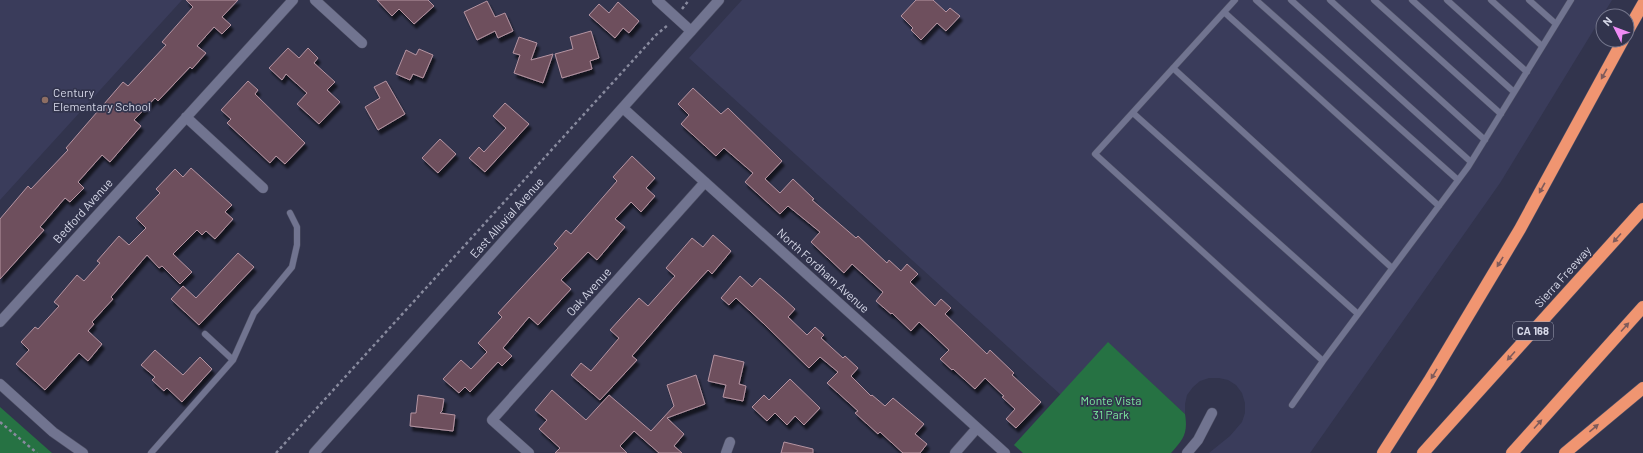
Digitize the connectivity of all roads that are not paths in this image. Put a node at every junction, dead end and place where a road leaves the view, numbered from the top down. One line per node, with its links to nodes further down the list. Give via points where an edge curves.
1 (293, 0): 29 (street, Bedford Avenue)
2 (315, 0): 20 (street)
3 (657, 0): 19 (street)
4 (719, 0): 19 (street, East Alluvial Avenue)
5 (1235, 0): 16 (lane)
6 (1256, 0): 32 (lane)
7 (1291, 0): 31 (lane)
8 (1330, 0): 30 (lane)
9 (1374, 0): 28 (lane)
10 (1412, 0): 25 (lane)
11 (1447, 0): 24 (lane)
12 (1491, 0): 21 (lane)
13 (1529, 0): 18 (lane)
14 (1568, 1): 18 (lane)
15 (1643, 4): 17 (highway)
16 (1224, 12): 23 (lane); 35 (lane)
17 (1635, 18)
18 (1556, 24): 21 (lane)
19 (691, 30): 26 (street, East Alluvial Avenue)
20 (362, 43)
21 (1542, 46): 24 (lane)
22 (1619, 48): 59 (highway, one-way to 59, via 1520,229)
23 (1173, 68): 27 (lane); 38 (lane)
24 (1527, 72): 25 (lane)
25 (1514, 92): 28 (lane)
26 (624, 109): 33 (street, North Fordham Avenue); 53 (street, East Alluvial Avenue)
27 (1132, 113): 40 (lane); 44 (lane, via 1095,154)
28 (1501, 114): 30 (lane)
29 (186, 117): 34 (street); 41 (street, Bedford Avenue)
30 (1485, 140): 31 (lane)
31 (1471, 162): 32 (lane)
32 (1458, 180): 35 (lane)
33 (705, 182): 49 (street, North Fordham Avenue); 54 (street, Oak Avenue, via 492,420)
34 (263, 188)
35 (1439, 206): 38 (lane)
36 (1643, 210): 60 (highway, Sierra Freeway / CA 168, one-way to 60)
37 (290, 213): 43 (lane, via 297,227 297,245 292,267 254,313)
38 (1392, 268): 40 (lane)
39 (1643, 307): 61 (highway, one-way to 39)
40 (1358, 314): 44 (lane)
41 (0, 322)
42 (205, 334): 43 (lane)
43 (233, 360): 52 (lane)
44 (1323, 361): 47 (lane)
45 (0, 384): 51 (street, via 53,432)
46 (1643, 388): 62 (highway, one-way to 46)
47 (1292, 405)
48 (1212, 413): 58 (street, via 1198,440)
49 (978, 428): 56 (street); 57 (street, North Fordham Avenue)
50 (730, 442): 55 (street)
51 (83, 453)
52 (151, 453)
53 (314, 453)
54 (529, 453)
55 (726, 453)
56 (955, 453)
57 (1005, 453)
58 (1187, 453)
59 (1383, 453)
60 (1423, 453)
61 (1512, 453)
62 (1564, 453)

